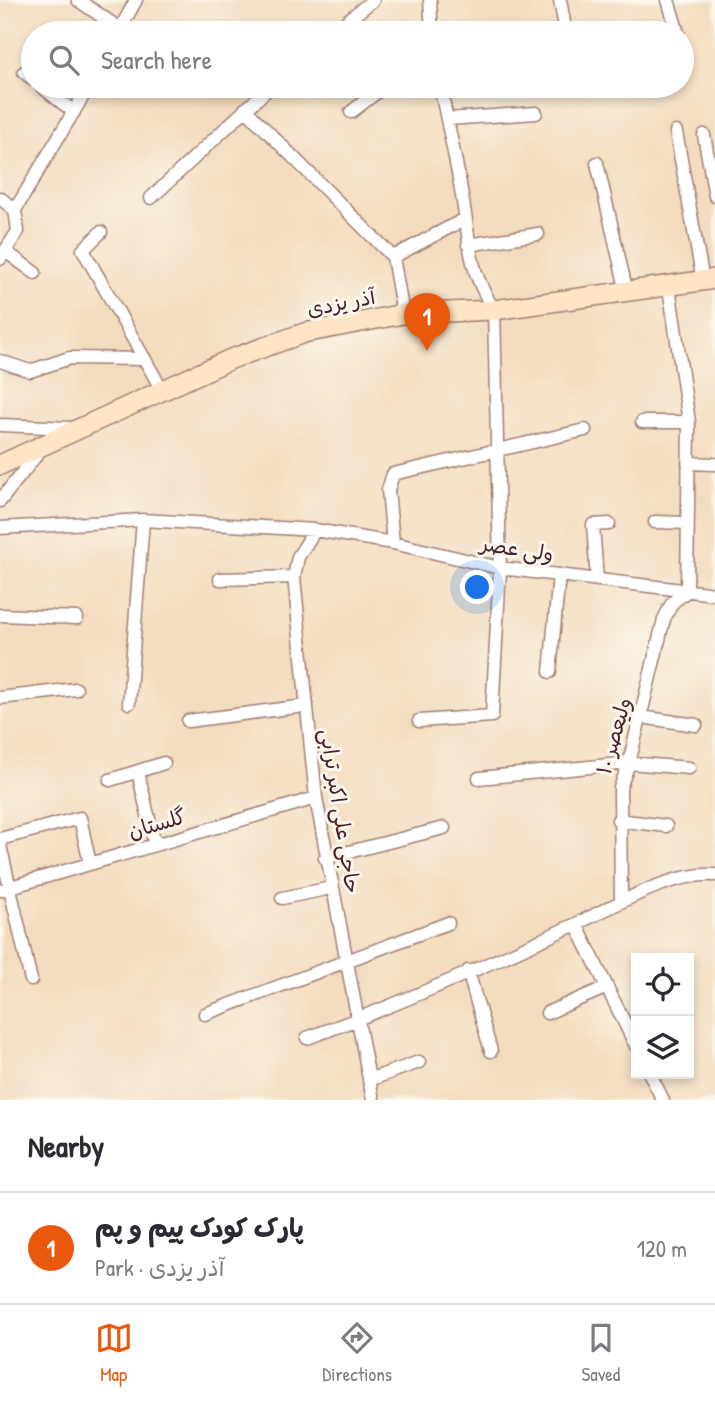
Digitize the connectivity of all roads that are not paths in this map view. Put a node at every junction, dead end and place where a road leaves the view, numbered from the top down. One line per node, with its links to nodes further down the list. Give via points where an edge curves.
1 (78, 0): 7 (street)
2 (136, 0): 8 (street)
3 (430, 0): 10 (street)
4 (560, 0): 11 (street)
5 (668, 0): 12 (street)
6 (369, 1): 9 (street)
7 (106, 21)
8 (124, 21)
9 (346, 21)
10 (431, 21)
11 (564, 21)
12 (674, 21)
13 (56, 98): 19 (street)
14 (82, 98): 19 (street)
15 (257, 98): 18 (street)
16 (369, 98): 20 (street)
17 (443, 98): 22 (street)
18 (245, 109): 28 (street); 35 (street)
19 (74, 112): 29 (street)
20 (351, 112)
21 (536, 113): 22 (street)
22 (447, 119): 30 (street)
23 (676, 132): 37 (street)
24 (704, 135): 26 (street)
25 (597, 163): 39 (street)
26 (715, 196)
27 (0, 198): 29 (street)
28 (151, 198)
29 (15, 210): 34 (street, via 19,231)
30 (466, 219): 33 (street); 35 (street)
31 (101, 232): 42 (street, via 83,250)
32 (538, 234): 33 (street)
33 (468, 245): 40 (street, via 477,282)
34 (2, 255): 36 (street)
35 (393, 257): 41 (street)
36 (35, 273)
37 (709, 280): 38 (street, آذر یزدی)
38 (669, 286): 39 (street, آذر یزدی); 46 (street)
39 (626, 293): 40 (street, آذر یزدی)
40 (494, 310): 41 (street, آذر یزدی); 51 (street)
41 (403, 314): 44 (street, آذر یزدی, via 304,333)
42 (145, 359): 43 (street, via 70,358 30,371); 44 (street)
43 (0, 361)
44 (162, 390): 48 (street, آذر یزدی)
45 (642, 422): 46 (street)
46 (689, 422): 52 (street)
47 (0, 425): 48 (street)
48 (81, 427): 50 (street, آذر یزدی)
49 (585, 429): 51 (street)
50 (43, 446): 54 (street, آذر یزدی); 55 (street)
51 (497, 448): 62 (street, via 393,474 388,490); 63 (street)
52 (688, 463): 53 (street); 58 (street)
53 (715, 464)
54 (0, 465)
55 (0, 501)
56 (143, 520): 60 (street, ولی عصر); 61 (street, ولی عصر); 75 (street)
57 (655, 522): 58 (street)
58 (687, 523): 68 (street)
59 (610, 524): 67 (street, via 593,525)
60 (0, 528)
61 (315, 530): 62 (street, ولی عصر); 65 (street, حاجی علی اکبر ترابی, via 298,557)
62 (393, 544): 63 (street, ولی عصر)
63 (500, 568): 64 (street, ولی عصر); 79 (street, via 492,716)
64 (559, 575): 67 (street, ولی عصر); 72 (street)
65 (294, 577): 66 (street); 76 (street, حاجی علی اکبر ترابی)
66 (220, 579)
67 (597, 580): 68 (street, ولی عصر)
68 (687, 591): 69 (street, ولی عصر); 77 (street, ۱۰ ولیعصر, via 672,603 664,619)
69 (715, 594)
70 (0, 615): 71 (street)
71 (77, 618)
72 (550, 673)
73 (76, 689): 74 (street)
74 (0, 698)
75 (129, 703)
76 (305, 706): 78 (street); 87 (street, حاجی علی اکبر ترابی)
77 (641, 717): 80 (street); 82 (street, ۱۰ ولیعصر)
78 (188, 721)
79 (419, 721)
80 (696, 725)
81 (164, 763): 84 (street)
82 (629, 763): 83 (street); 85 (street); 88 (street, ۱۰ ولیعصر, via 620,788)
83 (689, 768)
84 (138, 772): 86 (street); 93 (street)
85 (479, 778)
86 (110, 780)
87 (316, 798): 93 (street, گلستان); 94 (street, حاجی علی اکبر ترابی)
88 (618, 820): 89 (street); 100 (street, ۱۰ ولیعصر)
89 (666, 826)
90 (444, 828): 94 (street)
91 (0, 839): 95 (street, via 80,818)
92 (0, 845): 98 (street)
93 (155, 845): 95 (street, گلستان)
94 (325, 858): 97 (street, حاجی علی اکبر ترابی)
95 (90, 864): 98 (street, گلستان)
96 (715, 875): 100 (street, via 696,874)
97 (331, 888): 99 (street); 103 (street, حاجی علی اکبر ترابی)
98 (5, 889): 105 (street)
99 (282, 898)
100 (621, 901): 102 (street)
101 (448, 923): 103 (street)
102 (576, 924): 104 (street); 106 (street)
103 (348, 959): 108 (street); 109 (street, حاجی علی اکبر ترابی)
104 (468, 971): 109 (street); 112 (street)
105 (31, 980)
106 (607, 987): 107 (street); 110 (street)
107 (547, 1013)
108 (205, 1014)
109 (355, 1020): 111 (street); 115 (street, حاجی علی اکبر ترابی)
110 (631, 1036)
111 (307, 1038)
112 (491, 1051)
113 (419, 1062): 115 (street)
114 (652, 1079): 117 (street)
115 (369, 1080): 116 (street, حاجی علی اکبر ترابی)
116 (373, 1100)
117 (663, 1100)

